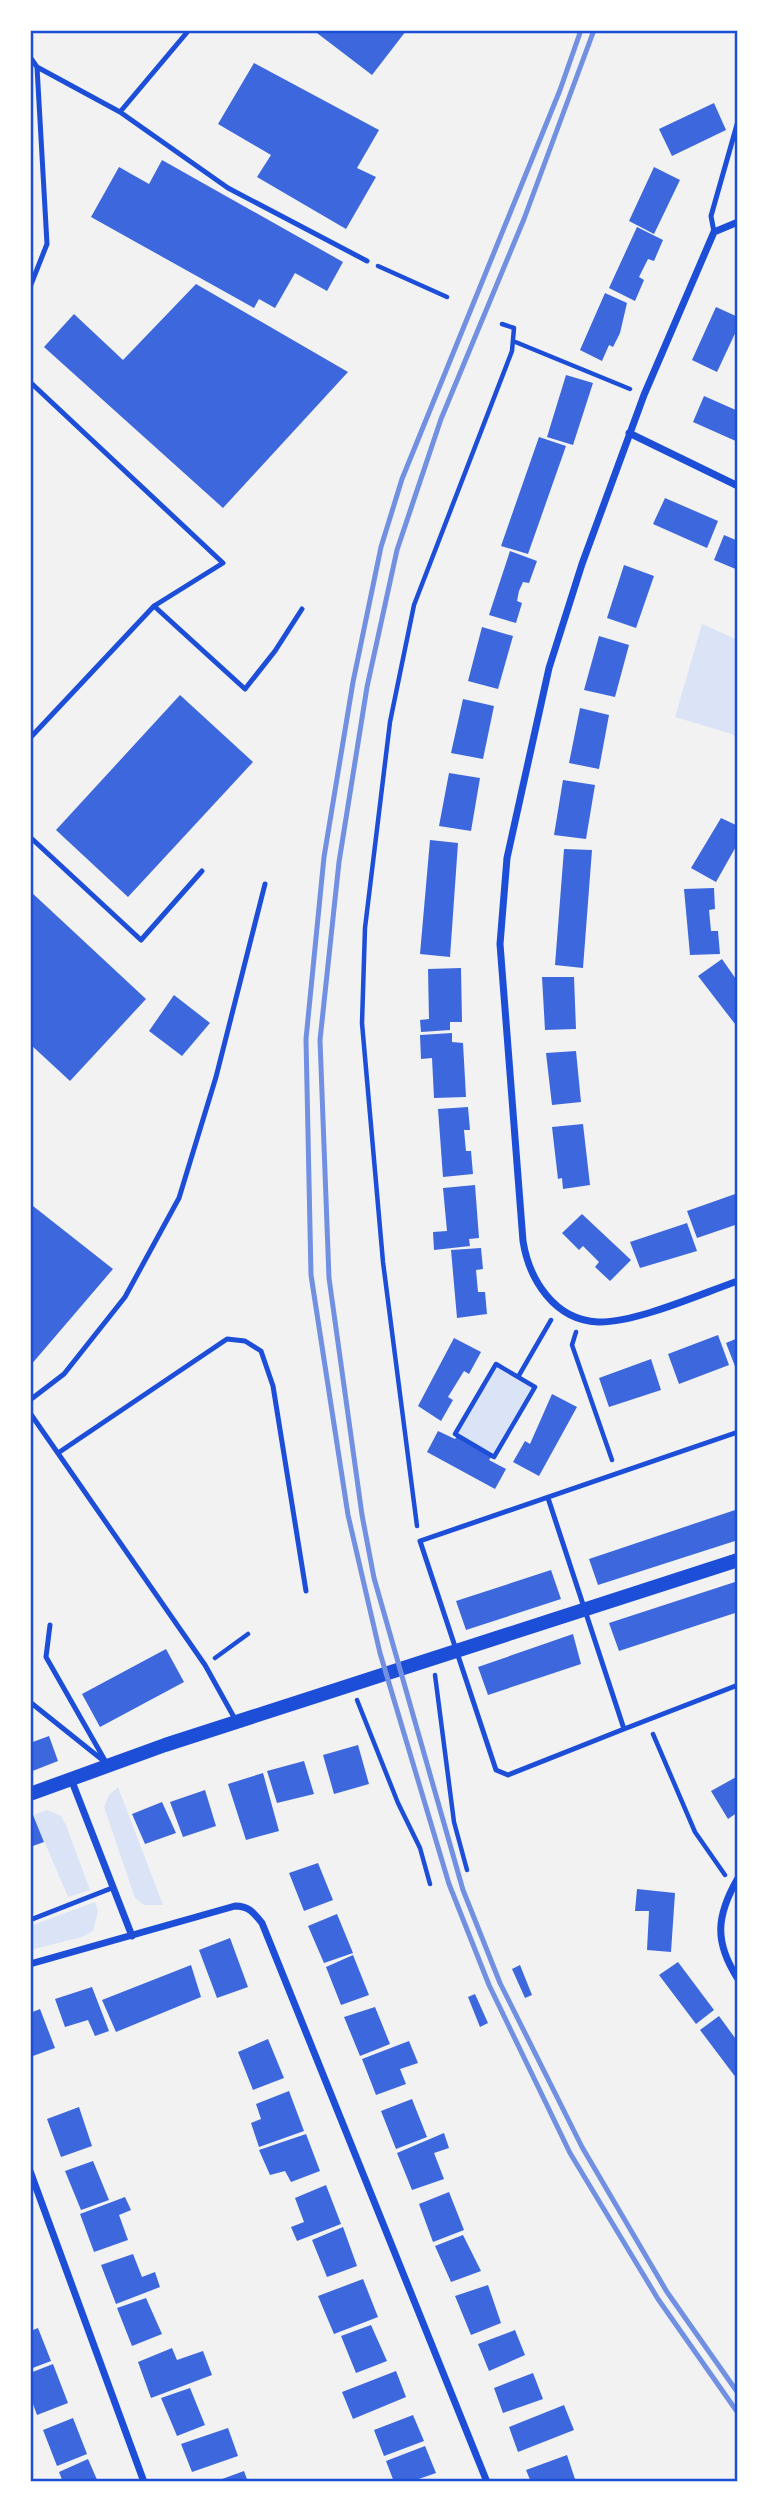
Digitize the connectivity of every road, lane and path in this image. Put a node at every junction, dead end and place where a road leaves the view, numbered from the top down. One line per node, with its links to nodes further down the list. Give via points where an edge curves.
1 (189, 30): 4 (lane)
2 (30, 57): 3 (lane)
3 (37, 67): 4 (lane); 9 (lane, via 47,244)
4 (120, 112): 8 (lane, via 228,188)
5 (738, 121): 7 (lane, via 711,216)
6 (738, 222): 7 (street)
7 (714, 232): 14 (street)
8 (366, 261): 10 (path)
9 (30, 287)
10 (447, 297)
11 (502, 324): 12 (path, via 514,328)
12 (513, 341): 14 (path); 35 (path, via 414,605 390,722 365,928 362,1023 383,1262)
13 (30, 382): 17 (lane, via 223,563)
14 (644, 394): 15 (street)
15 (628, 433): 16 (street); 26 (street, via 550,668 523,779 501,903 505,1034 523,1241 527,1265)
16 (738, 486)
17 (154, 606): 18 (lane, via 245,689); 19 (lane)
18 (302, 609)
19 (30, 738)
20 (30, 837): 21 (lane, via 141,940)
21 (202, 871)
22 (265, 884): 29 (lane, via 216,1077 179,1198 125,1297 64,1374)
23 (30, 1110): 24 (lane)
24 (30, 1122)
25 (738, 1281): 27 (street, via 627,1318 597,1322)
26 (558, 1307): 27 (street); 28 (path)
27 (581, 1318): 33 (path, via 572,1345)
28 (518, 1377): 28 (path, via 535,1387 494,1457 455,1434 496,1364)
29 (30, 1400)
30 (30, 1413): 32 (lane)
31 (738, 1432): 33 (lane)
32 (58, 1453): 37 (lane, via 227,1339 246,1341 261,1351 273,1387); 43 (lane)
33 (618, 1474): 34 (lane)
34 (548, 1497): 35 (lane); 38 (lane)
35 (420, 1541): 41 (lane)
36 (738, 1560): 38 (main road)
37 (306, 1591)
38 (585, 1610): 41 (main road); 49 (lane)
39 (50, 1625): 50 (lane, via 46,1657)
40 (248, 1634): 43 (path)
41 (459, 1652): 42 (main road); 49 (lane, via 496,1770 508,1774)
42 (432, 1661): 44 (main road); 53 (path, via 454,1822)
43 (205, 1665): 48 (lane)
44 (352, 1685): 48 (main road); 55 (path, via 420,1848)
45 (738, 1685): 47 (lane)
46 (30, 1702): 50 (lane)
47 (647, 1719): 49 (lane); 56 (path, via 695,1832)
48 (236, 1722): 50 (main road)
49 (624, 1729)
50 (107, 1764): 51 (main road)
51 (70, 1778): 52 (main road); 57 (street)
52 (30, 1794)
53 (467, 1870)
54 (738, 1878): 56 (street)
55 (430, 1884)
56 (733, 1887): 61 (street, via 719,1936 726,1961)
57 (112, 1888): 58 (lane); 59 (street)
58 (30, 1920)
59 (132, 1936): 60 (street); 64 (street, via 235,1906 245,1906 262,1923)
60 (30, 1964)
61 (738, 1979)
62 (30, 2171): 63 (street)
63 (144, 2482)
64 (487, 2482)

